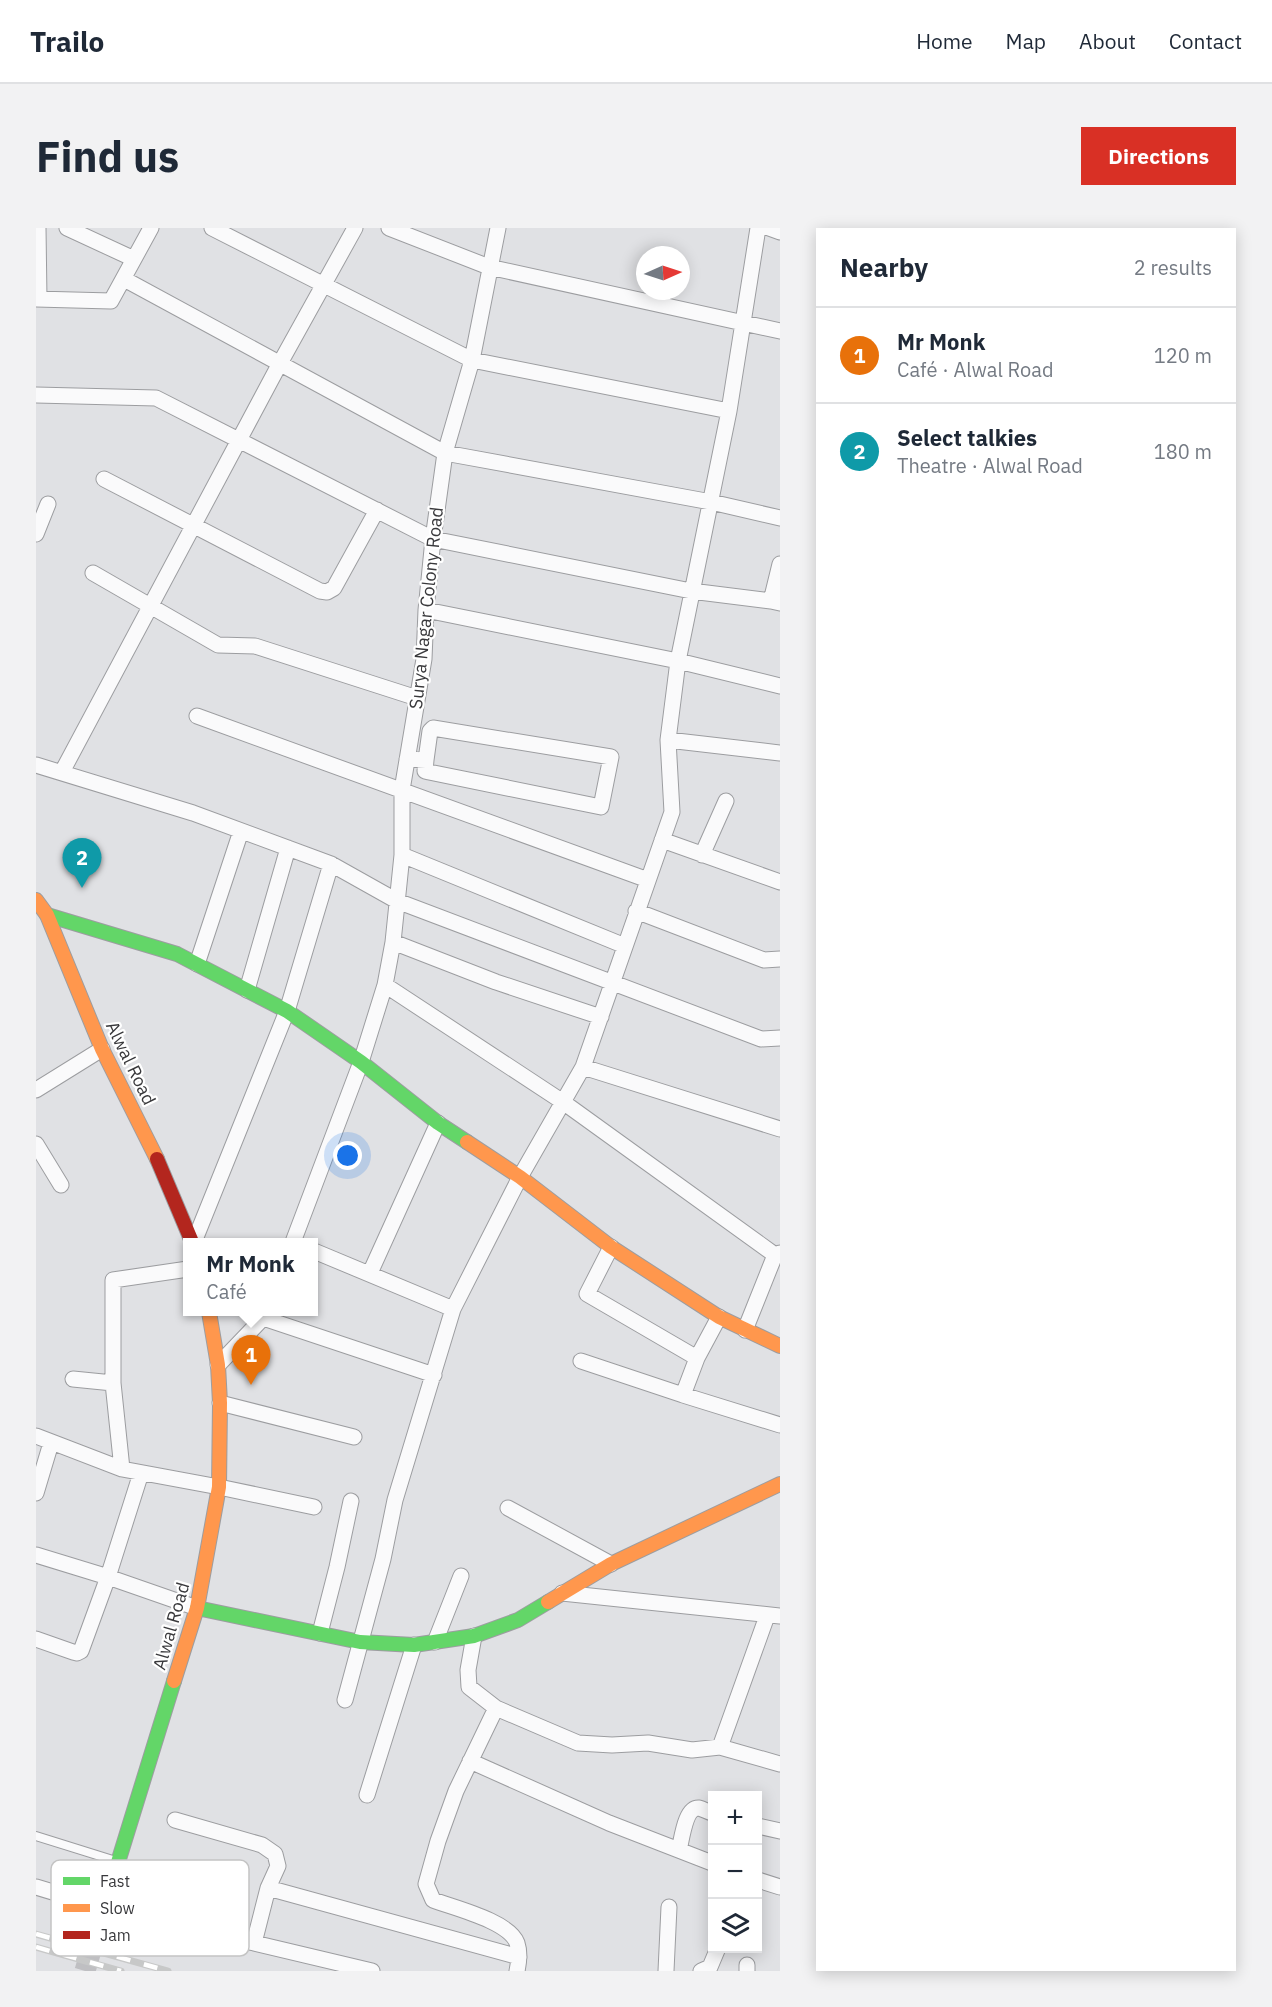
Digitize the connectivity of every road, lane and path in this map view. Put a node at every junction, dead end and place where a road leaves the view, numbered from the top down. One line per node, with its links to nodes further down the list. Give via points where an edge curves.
1 (38, 228): 15 (street)
2 (68, 228): 11 (street)
3 (151, 228): 11 (street)
4 (212, 228): 14 (street)
5 (355, 228): 14 (street)
6 (389, 228): 12 (street)
7 (498, 228): 12 (street, Surya Nagar Colony Road)
8 (758, 228): 16 (street)
9 (769, 228): 10 (street)
10 (780, 232)
11 (134, 259): 13 (street)
12 (489, 267): 16 (street); 18 (street, Surya Nagar Colony Road)
13 (124, 279): 15 (street, via 111,301); 19 (street)
14 (324, 285): 18 (street); 19 (street)
15 (38, 299)
16 (743, 322): 17 (street); 21 (street)
17 (780, 331)
18 (472, 360): 21 (street); 23 (street, Surya Nagar Colony Road)
19 (279, 365): 22 (street); 23 (street)
20 (36, 395): 22 (street, via 156,398)
21 (729, 411): 25 (street)
22 (240, 440): 27 (street); 29 (street)
23 (445, 453): 25 (street); 31 (street, Surya Nagar Colony Road)
24 (104, 479): 29 (street)
25 (711, 502): 28 (street); 34 (street)
26 (48, 504): 30 (street)
27 (377, 510): 29 (street, via 334,588 327,592); 31 (street)
28 (780, 518)
29 (195, 525): 36 (street)
30 (36, 534)
31 (433, 539): 34 (street); 37 (street, Surya Nagar Colony Road)
32 (780, 564): 35 (street)
33 (93, 573): 36 (street)
34 (691, 591): 35 (street); 38 (street)
35 (776, 602)
36 (151, 606): 40 (street, via 218,645 255,646); 47 (street)
37 (426, 610): 38 (street); 40 (street, Surya Nagar Colony Road)
38 (678, 661): 39 (street); 42 (street)
39 (780, 686)
40 (417, 698): 44 (street, Surya Nagar Colony Road)
41 (197, 716): 48 (street)
42 (668, 740): 43 (street); 51 (street, via 672,812)
43 (780, 753)
44 (407, 759): 45 (street); 48 (street, Surya Nagar Colony Road)
45 (426, 760): 45 (street, via 433,728 611,757 602,807 425,771)
46 (36, 765): 47 (street)
47 (62, 772): 50 (street)
48 (402, 790): 53 (street, Surya Nagar Colony Road); 56 (street)
49 (726, 801): 54 (street)
50 (241, 831): 52 (street); 65 (street)
51 (662, 840): 54 (street); 56 (street)
52 (288, 848): 55 (street); 68 (street)
53 (402, 855): 59 (street, Surya Nagar Colony Road); 63 (street)
54 (702, 855): 57 (street)
55 (331, 864): 59 (street); 69 (street)
56 (648, 880): 60 (street)
57 (780, 882)
58 (36, 900): 61 (street, Alwal Road)
59 (397, 901): 62 (street, Surya Nagar Colony Road); 66 (street)
60 (636, 911): 63 (street); 64 (street, via 764,960)
61 (47, 915): 65 (street, via 177,954); 72 (street, Alwal Road)
62 (393, 942): 67 (street, Surya Nagar Colony Road); 70 (street)
63 (625, 946): 66 (street)
64 (780, 959)
65 (197, 964): 68 (street)
66 (612, 984): 70 (street); 71 (street, via 761,1039)
67 (385, 985): 73 (street, Surya Nagar Colony Road); 76 (street)
68 (247, 990): 69 (street)
69 (287, 1011): 73 (street); 83 (street)
70 (601, 1017): 74 (street)
71 (780, 1038)
72 (102, 1049): 75 (street); 82 (street, Alwal Road, via 156,1156)
73 (362, 1062): 77 (street); 84 (street, Surya Nagar Colony Road)
74 (583, 1067): 76 (street); 78 (street)
75 (36, 1090)
76 (563, 1102): 80 (street); 87 (street)
77 (438, 1123): 80 (street); 89 (street)
78 (780, 1129)
79 (36, 1144): 81 (street)
80 (520, 1177): 85 (street); 90 (street)
81 (61, 1185)
82 (191, 1238)
83 (195, 1238)
84 (295, 1238)
85 (611, 1247): 94 (street); 97 (street, via 587,1294)
86 (318, 1253): 89 (street)
87 (777, 1254): 95 (street)
88 (183, 1270): 102 (street, via 113,1280)
89 (370, 1274): 90 (street)
90 (453, 1309): 100 (street)
91 (210, 1316): 99 (street, Alwal Road)
92 (264, 1316): 99 (street)
93 (268, 1316): 100 (street)
94 (719, 1317): 95 (street); 97 (street)
95 (745, 1330): 96 (street)
96 (780, 1346)
97 (698, 1358): 103 (street)
98 (581, 1362): 103 (street)
99 (218, 1365): 104 (street, Alwal Road)
100 (434, 1375): 127 (street, via 409,1449)
101 (73, 1379): 102 (street)
102 (113, 1383): 109 (street)
103 (683, 1395): 105 (street)
104 (220, 1403): 107 (street); 112 (street, Alwal Road)
105 (780, 1425)
106 (36, 1436): 108 (street)
107 (354, 1437)
108 (51, 1443): 109 (street); 113 (street)
109 (122, 1469): 110 (street)
110 (141, 1473): 112 (street); 120 (street)
111 (780, 1484): 118 (street)
112 (219, 1487): 115 (street); 122 (street, Alwal Road)
113 (36, 1493)
114 (351, 1500): 124 (street)
115 (314, 1507)
116 (508, 1508): 118 (street)
117 (36, 1555): 120 (street)
118 (611, 1564): 121 (street)
119 (461, 1576): 128 (street)
120 (108, 1577): 122 (street); 126 (street, via 81,1651 73,1652)
121 (562, 1593): 123 (street); 125 (street, via 518,1620)
122 (197, 1608): 124 (street); 143 (street, Alwal Road)
123 (773, 1616): 132 (street)
124 (320, 1633): 127 (street)
125 (474, 1636): 128 (street); 131 (street, via 469,1687)
126 (36, 1639)
127 (360, 1642): 129 (street); 130 (street)
128 (435, 1642): 129 (street)
129 (414, 1645): 135 (street)
130 (345, 1700)
131 (496, 1708): 132 (street, via 578,1743); 133 (street)
132 (720, 1748): 134 (street)
133 (470, 1761): 141 (street, via 591,1816); 154 (street, via 438,1841 427,1891 433,1900 485,1919 514,1936)
134 (780, 1764)
135 (367, 1795)
136 (708, 1811): 141 (street, via 699,1808 688,1814)
137 (175, 1820): 148 (street, via 270,1849 278,1866)
138 (762, 1827): 139 (street)
139 (780, 1831)
140 (36, 1836): 142 (lane)
141 (679, 1850): 144 (street)
142 (111, 1860)
143 (118, 1860)
144 (708, 1861)
145 (762, 1881): 147 (street)
146 (36, 1887): 149 (street)
147 (780, 1887)
148 (268, 1888): 152 (street); 154 (street)
149 (51, 1891)
150 (669, 1907): 156 (street)
151 (249, 1942): 152 (street)
152 (254, 1943): 155 (street)
153 (716, 1953): 157 (street, via 710,1967)
154 (518, 1964)
155 (372, 1971)
156 (666, 1971)
157 (701, 1971)

